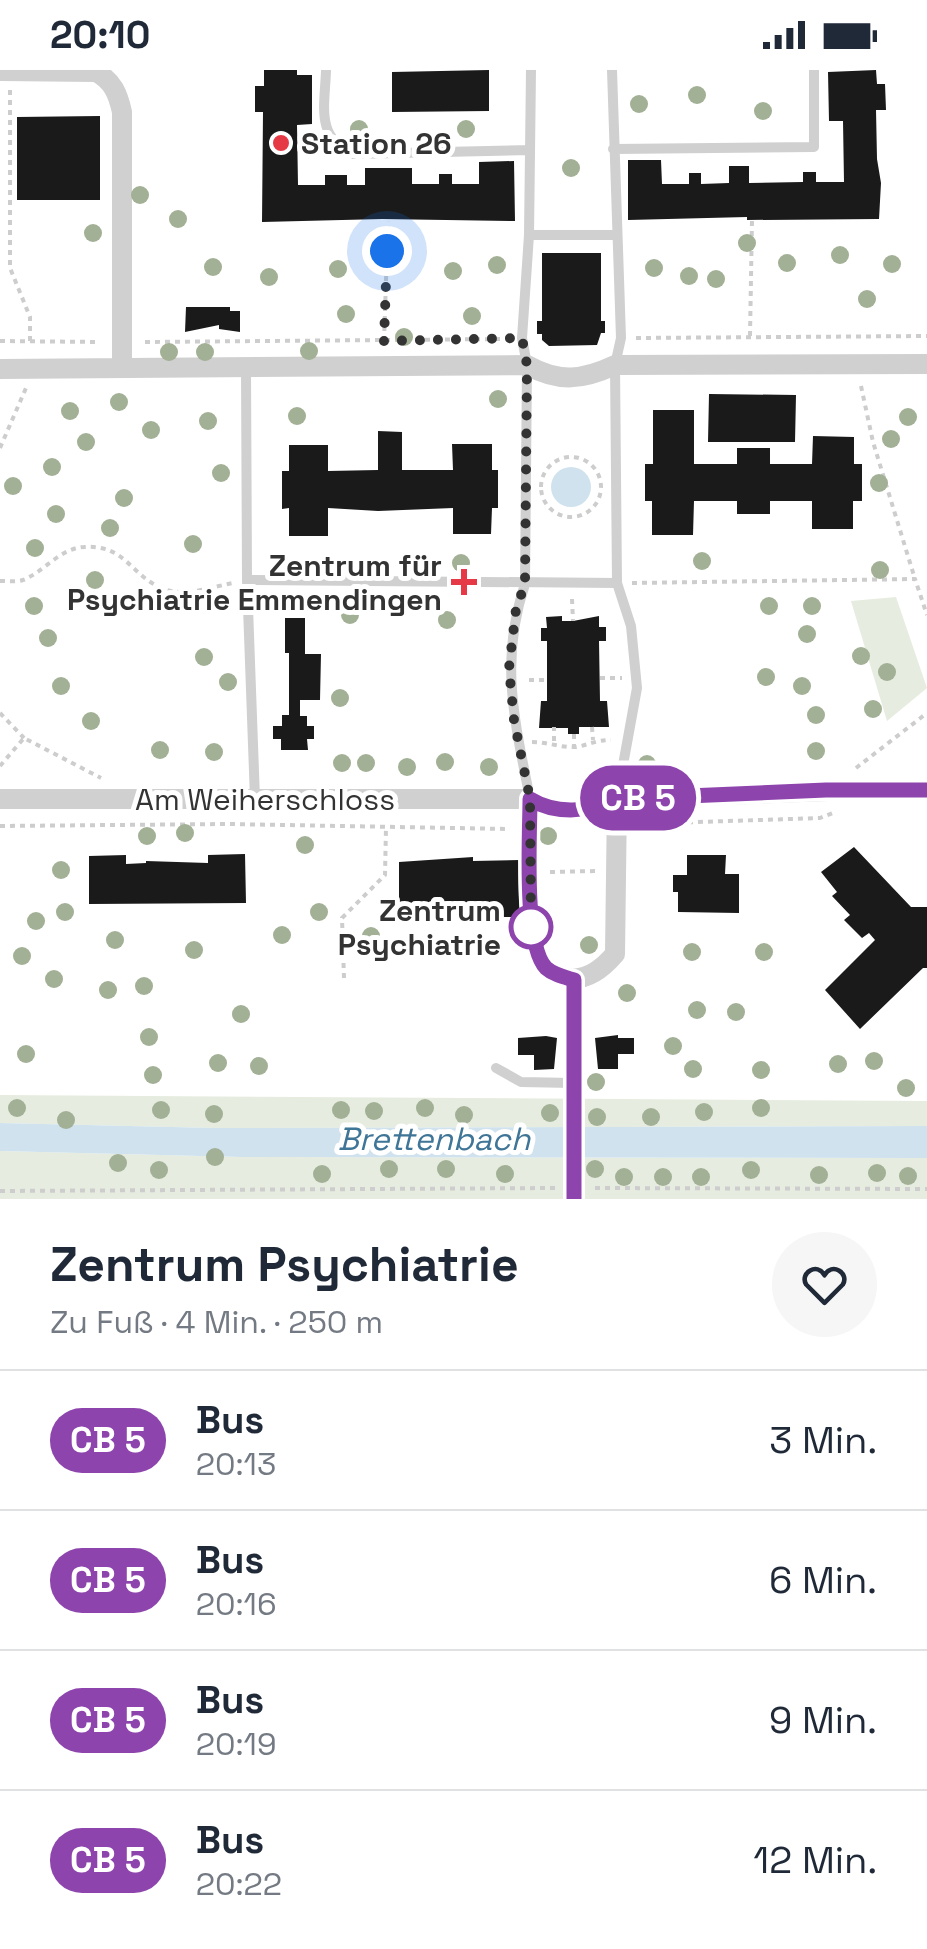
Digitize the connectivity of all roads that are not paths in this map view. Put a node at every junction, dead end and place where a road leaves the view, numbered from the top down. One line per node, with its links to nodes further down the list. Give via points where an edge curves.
1 (326, 70): 8 (lane, via 325,128 337,146 354,154)
2 (531, 70): 8 (lane)
3 (612, 70): 7 (lane)
4 (814, 70): 7 (lane, via 814,147)
5 (0, 71): 6 (street)
6 (10, 71): 14 (street, via 96,72 108,78 120,100)
7 (613, 149): 10 (lane)
8 (529, 150): 9 (lane)
9 (529, 235): 10 (lane); 12 (lane, via 522,338)
10 (616, 235): 13 (lane, via 621,338)
11 (927, 364): 13 (street)
12 (527, 365): 13 (street, via 568,380); 15 (street); 18 (lane)
13 (615, 366): 19 (lane)
14 (122, 367): 15 (street); 16 (street)
15 (246, 368): 17 (lane)
16 (0, 369)
17 (247, 580): 18 (lane); 21 (lane)
18 (525, 584): 19 (lane); 22 (lane, via 509,668)
19 (617, 584): 23 (lane, via 636,656)
20 (927, 790): 23 (street, Am Weiherschloss)
21 (255, 799): 22 (street, Am Weiherschloss); 24 (street, Am Weiherschloss)
22 (530, 799): 23 (street, Am Weiherschloss, via 546,809 597,809); 25 (street, via 536,952 545,967)
23 (617, 799): 25 (street, via 614,954 590,976)
24 (0, 800)
25 (574, 980): 27 (street)
26 (496, 1068): 27 (lane, via 521,1082)
27 (574, 1082): 28 (street)
28 (574, 1194)

